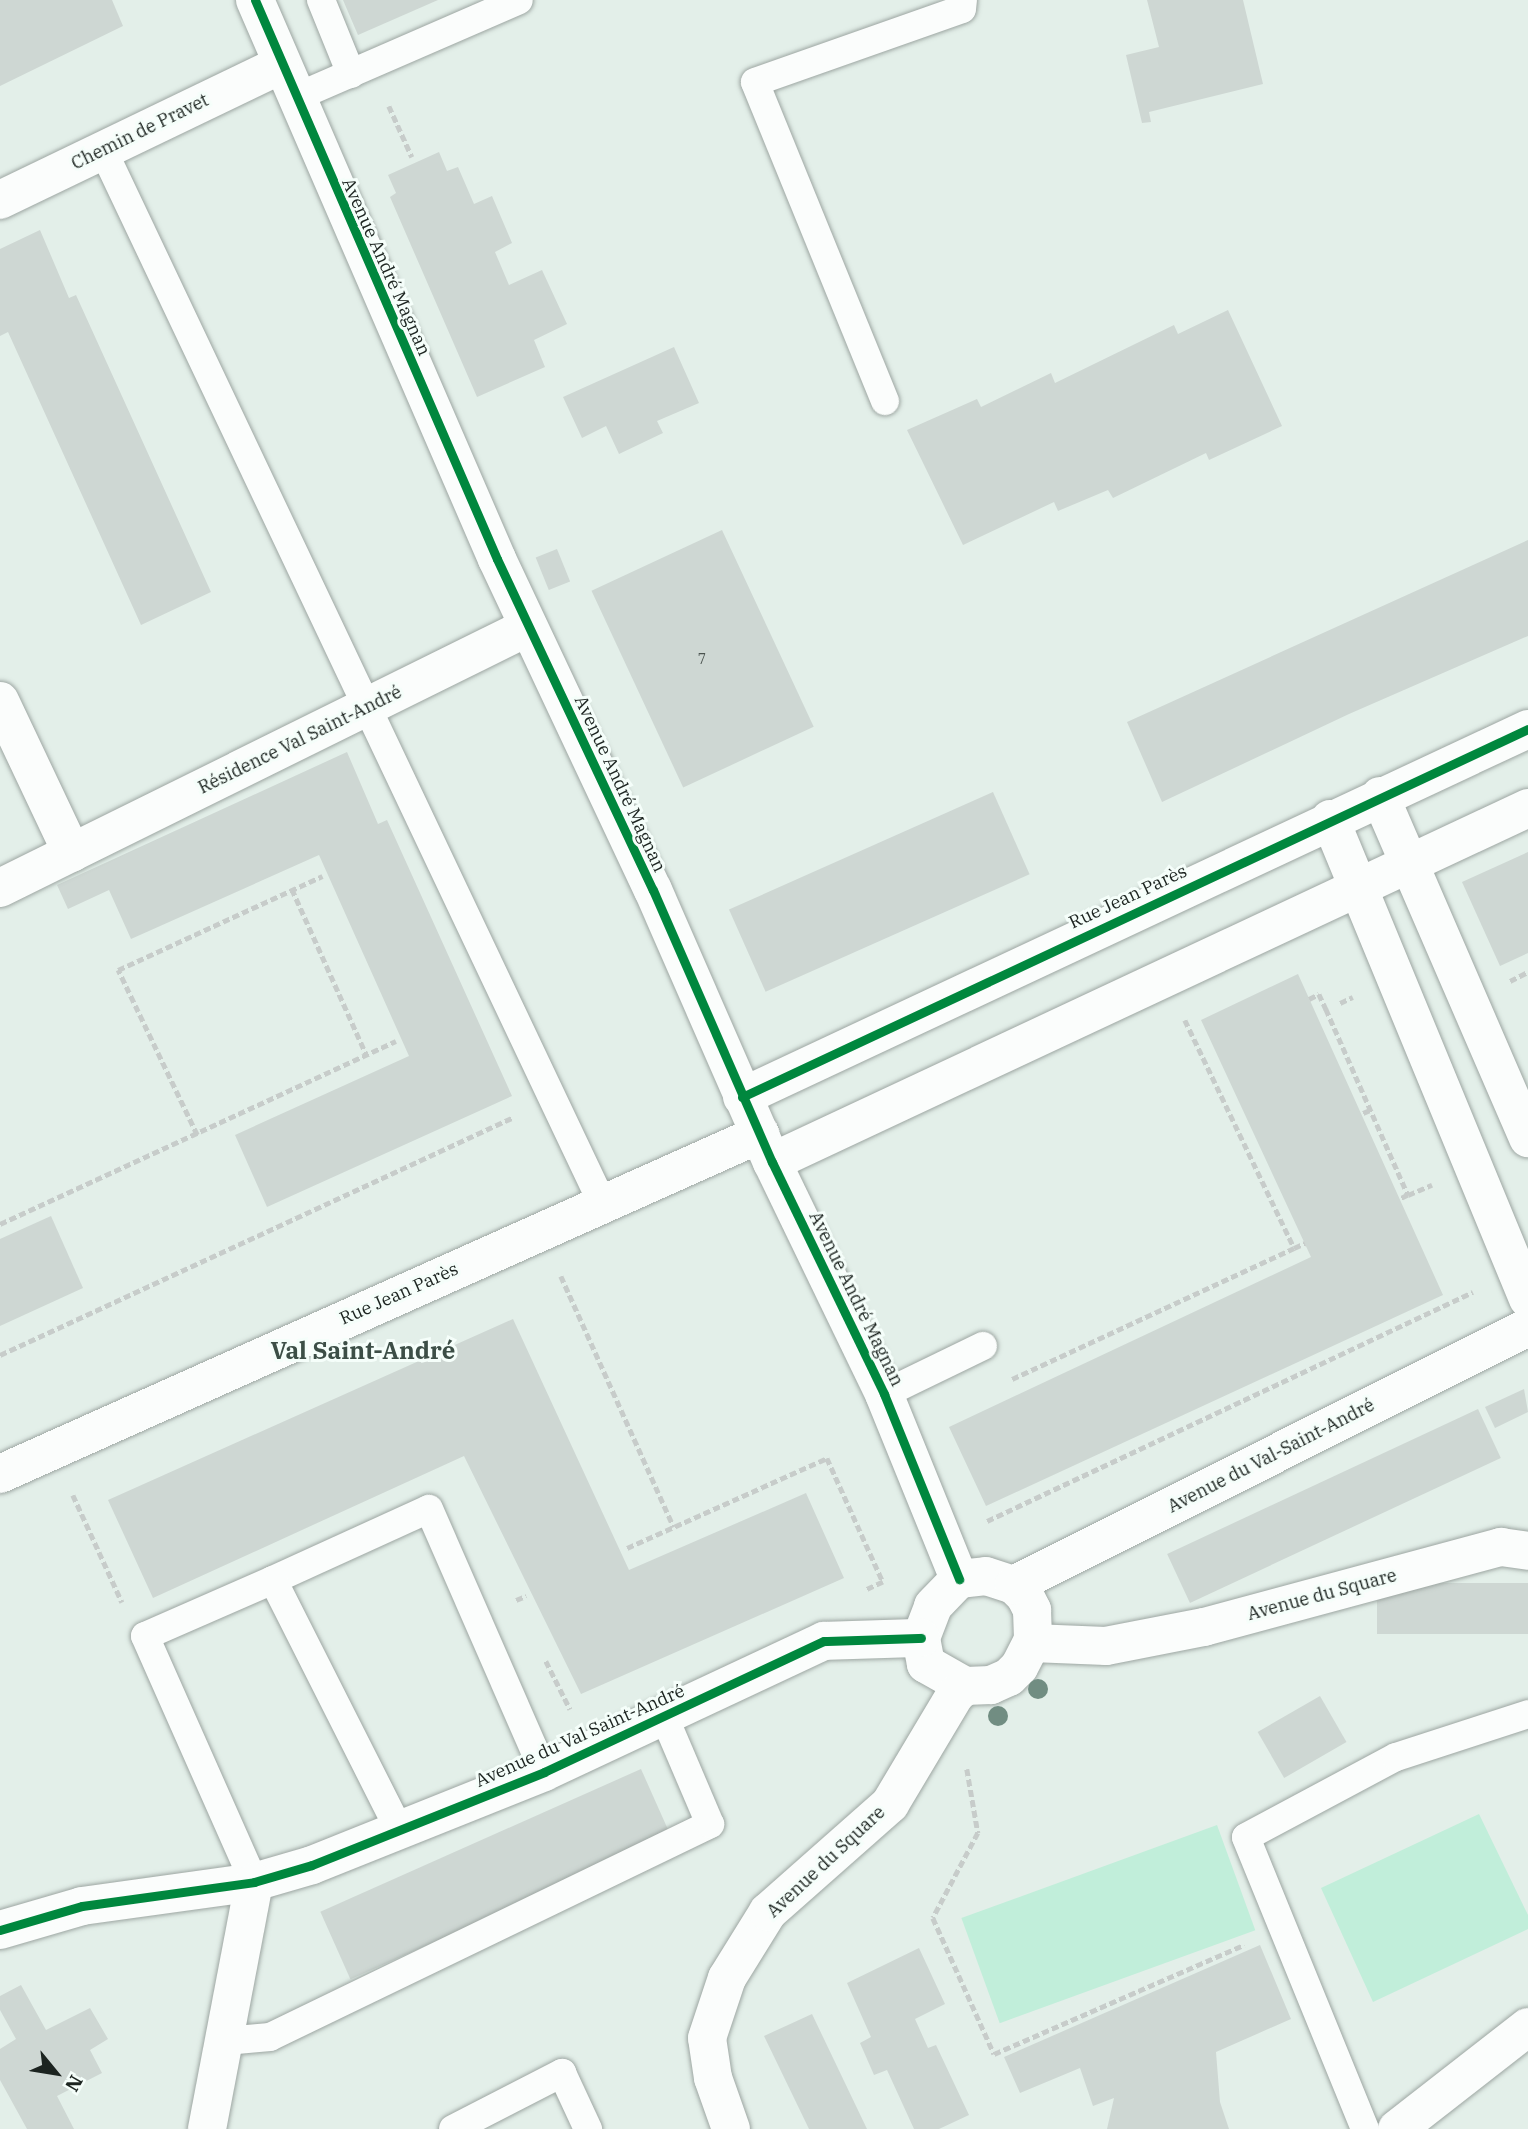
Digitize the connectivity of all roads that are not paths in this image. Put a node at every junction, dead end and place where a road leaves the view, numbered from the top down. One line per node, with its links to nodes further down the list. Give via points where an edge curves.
1 (255, 0): 6 (street, Avenue André Magnan)
2 (321, 0): 5 (lane)
3 (519, 0): 5 (lane)
4 (964, 0): 9 (lane, via 962,9 755,82)
5 (351, 75): 6 (lane)
6 (287, 81): 7 (street, Chemin de Pravet); 10 (street, Avenue André Magnan)
7 (103, 150): 8 (street, Chemin de Pravet); 12 (lane)
8 (0, 200)
9 (885, 401)
10 (528, 627): 12 (street, Résidence Val Saint-André); 21 (street, Avenue André Magnan, via 653,890)
11 (0, 701): 17 (street)
12 (369, 706): 17 (street, Résidence Val Saint-André); 24 (lane)
13 (1528, 729): 14 (street, Rue Jean Parès)
14 (1380, 796): 16 (street, Rue Jean Parès); 18 (street)
15 (1528, 808): 18 (street, Rue Jean Parès)
16 (1330, 819): 19 (street); 21 (street, Rue Jean Parès)
17 (72, 853): 20 (street, Résidence Val Saint-André)
18 (1409, 863): 19 (street, Rue Jean Parès); 22 (street)
19 (1358, 887): 23 (street, Rue Jean Parès); 25 (street)
20 (0, 888)
21 (742, 1097): 23 (street, Avenue André Magnan)
22 (1528, 1138)
23 (766, 1148): 24 (street, Rue Jean Parès); 28 (street, Avenue André Magnan)
24 (602, 1203): 29 (street, Rue Jean Parès)
25 (1528, 1299)
26 (1528, 1327): 33 (street, Avenue du Val-Saint-André)
27 (984, 1346): 28 (lane)
28 (884, 1394): 31 (street, Avenue André Magnan)
29 (0, 1474)
30 (1528, 1551): 35 (street, Avenue du Square, via 1501,1547 1204,1626 1106,1646)
31 (959, 1579): 33 (street, via 986,1576); 34 (street, via 933,1606)
32 (273, 1580): 39 (lane, via 429,1509); 40 (lane); 41 (lane, via 145,1636)
33 (1014, 1586): 35 (street, via 1032,1610)
34 (921, 1638): 36 (street, via 926,1664); 38 (street, Avenue du Val Saint-André, via 824,1641)
35 (1032, 1643): 36 (street, via 1009,1677 991,1685)
36 (965, 1686): 48 (street, Avenue du Square, via 955,1695 890,1804 768,1912 727,1978 707,2038 713,2078)
37 (1528, 1714): 49 (lane, via 1396,1758 1246,1837)
38 (664, 1716): 39 (street, Avenue du Val Saint-André); 44 (lane, via 710,1824 270,2037)
39 (544, 1772): 40 (street, Avenue du Val Saint-André)
40 (400, 1831): 41 (street, Avenue du Val Saint-André)
41 (254, 1882): 42 (street, Avenue du Val Saint-André, via 82,1906); 44 (street)
42 (0, 1930)
43 (1528, 2027): 50 (street)
44 (225, 2041): 45 (street)
45 (207, 2129)
46 (453, 2129): 47 (lane, via 562,2073)
47 (588, 2129)
48 (731, 2129)
49 (1365, 2129)
50 (1397, 2129)

